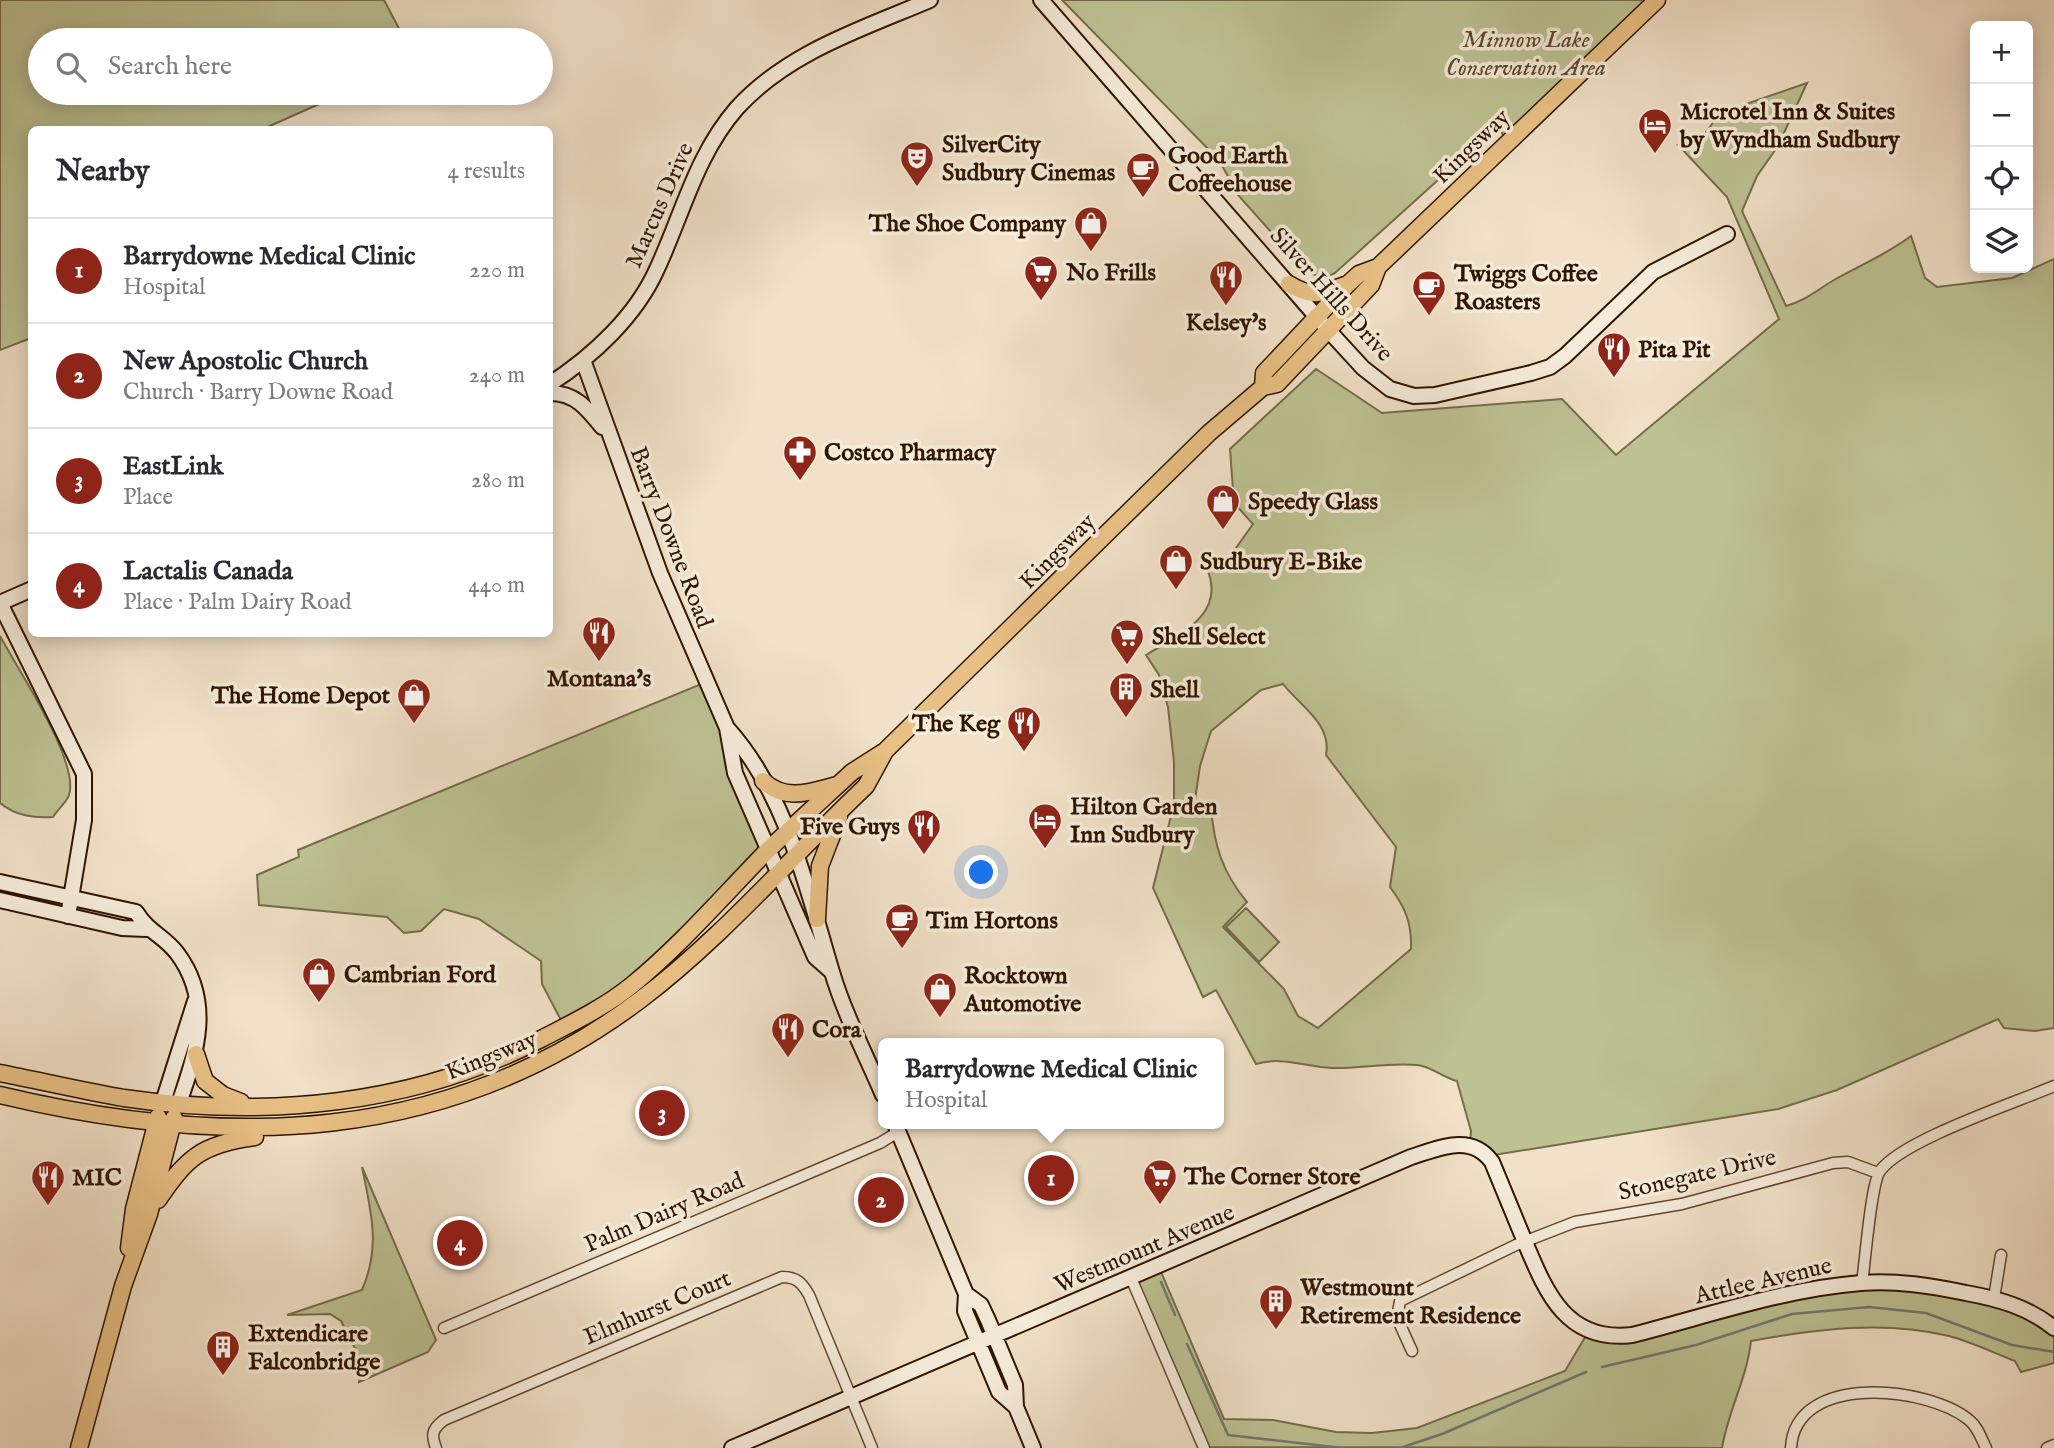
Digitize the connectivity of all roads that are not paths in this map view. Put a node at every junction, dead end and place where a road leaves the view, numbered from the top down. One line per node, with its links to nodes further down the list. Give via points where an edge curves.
1 (930, 0): 10 (street, Marcus Drive, via 800,58 767,80 738,108 698,165 647,288 605,341)
2 (1041, 0): 6 (street, Silver Hills Drive)
3 (1657, 0): 5 (main road, Kingsway)
4 (1727, 234): 9 (street, Silver Hills Drive, via 1653,272 1565,356 1531,373 1435,396 1414,396 1390,389)
5 (1378, 267): 7 (main road, Kingsway); 9 (main road, Kingsway, via 1371,285)
6 (1289, 284): 7 (main road, via 1312,294); 8 (street, Silver Hills Drive)
7 (1348, 284): 8 (main road, Kingsway)
8 (1317, 317): 9 (street, Silver Hills Drive); 12 (main road, Kingsway, via 1264,373)
9 (1329, 331): 12 (main road, Kingsway, via 1277,384)
10 (583, 360): 11 (street, Marcus Drive); 14 (street, Barry Downe Road)
11 (553, 382)
12 (1263, 387): 18 (main road, Kingsway, via 1209,433)
13 (553, 393): 14 (street, via 581,402)
14 (609, 436): 17 (street, Barry Downe Road, via 660,573)
15 (28, 591): 16 (street)
16 (0, 603): 27 (street, via 83,774 84,820)
17 (727, 728): 19 (street, Barry Downe Road, via 749,752); 23 (street, Barry Downe Road, via 735,773)
18 (885, 751): 20 (main road, Kingsway); 21 (main road, Kingsway, via 866,786)
19 (764, 781): 20 (main road, via 785,794); 22 (street, Barry Downe Road)
20 (839, 784): 22 (main road, Kingsway)
21 (843, 808): 24 (main road, Kingsway); 30 (main road, via 820,866)
22 (788, 832): 23 (main road, Kingsway); 24 (street, Barry Downe Road)
23 (768, 850): 25 (street, Barry Downe Road); 40 (main road, Kingsway, via 631,985 523,1049 411,1090 319,1103)
24 (796, 853): 25 (main road, Kingsway); 30 (street, Barry Downe Road)
25 (778, 873): 32 (street, Barry Downe Road, via 815,957); 42 (main road, Kingsway, via 662,983 550,1056 475,1089 403,1111)
26 (0, 882): 27 (street)
27 (72, 896): 29 (street); 31 (street, via 136,912)
28 (0, 900): 29 (street)
29 (68, 916): 31 (street)
30 (817, 919): 32 (street, Barry Downe Road)
31 (146, 929): 33 (street, via 177,954)
32 (832, 972): 36 (street, Barry Downe Road)
33 (196, 1000): 34 (street, via 200,1029); 39 (street)
34 (196, 1054): 39 (street); 40 (main road, via 205,1081)
35 (0, 1073): 39 (main road, Kingsway, via 91,1092)
36 (878, 1083)
37 (2054, 1086): 45 (street, via 1923,1142)
38 (0, 1095): 41 (main road, Kingsway)
39 (171, 1102): 40 (main road, Kingsway); 41 (main road)
40 (246, 1105)
41 (164, 1125): 42 (main road, Kingsway, via 219,1129); 46 (main road); 49 (main road, via 134,1209)
42 (299, 1126): 46 (main road, via 231,1141 197,1155 169,1180)
43 (896, 1129): 54 (street, Palm Dairy Road, via 880,1143)
44 (897, 1129): 52 (street)
45 (1878, 1173): 47 (street, Stonegate Drive, via 1848,1162 1833,1163 1682,1203 1576,1222); 51 (street)
46 (149, 1214): 49 (main road)
47 (1525, 1241): 50 (street, Westmount Avenue, via 1492,1162 1479,1148 1457,1144 1411,1157); 51 (street, Attlee Avenue, via 1546,1289 1563,1313 1589,1329 1615,1336 1798,1293); 58 (street, Stonegate Drive, via 1400,1301 1397,1318)
48 (2001, 1255): 53 (street)
49 (126, 1275): 62 (main road)
50 (1131, 1278): 56 (street, Westmount Avenue); 67 (street)
51 (1862, 1283): 53 (street, Attlee Avenue)
52 (966, 1294): 56 (street, via 981,1305); 57 (street, via 965,1311)
53 (1994, 1298): 55 (street, Attlee Avenue, via 2023,1308)
54 (444, 1328)
55 (2054, 1328)
56 (995, 1336): 57 (street, Westmount Avenue); 60 (street, via 1015,1385)
57 (979, 1343): 59 (street, Westmount Avenue); 60 (street, via 999,1392)
58 (1412, 1351)
59 (850, 1398): 63 (street, Elmhurst Court, via 809,1295 798,1279 782,1277 444,1420 432,1436); 64 (street, Westmount Avenue); 65 (street)
60 (1016, 1408): 66 (street)
61 (2054, 1445): 70 (street)
62 (79, 1448)
63 (436, 1448)
64 (733, 1448)
65 (872, 1448)
66 (1033, 1448)
67 (1204, 1448)
68 (1791, 1448): 69 (street, via 1797,1426 1821,1403 1867,1392 1907,1396 1950,1409 1970,1421)
69 (1986, 1448)
70 (2047, 1448)

